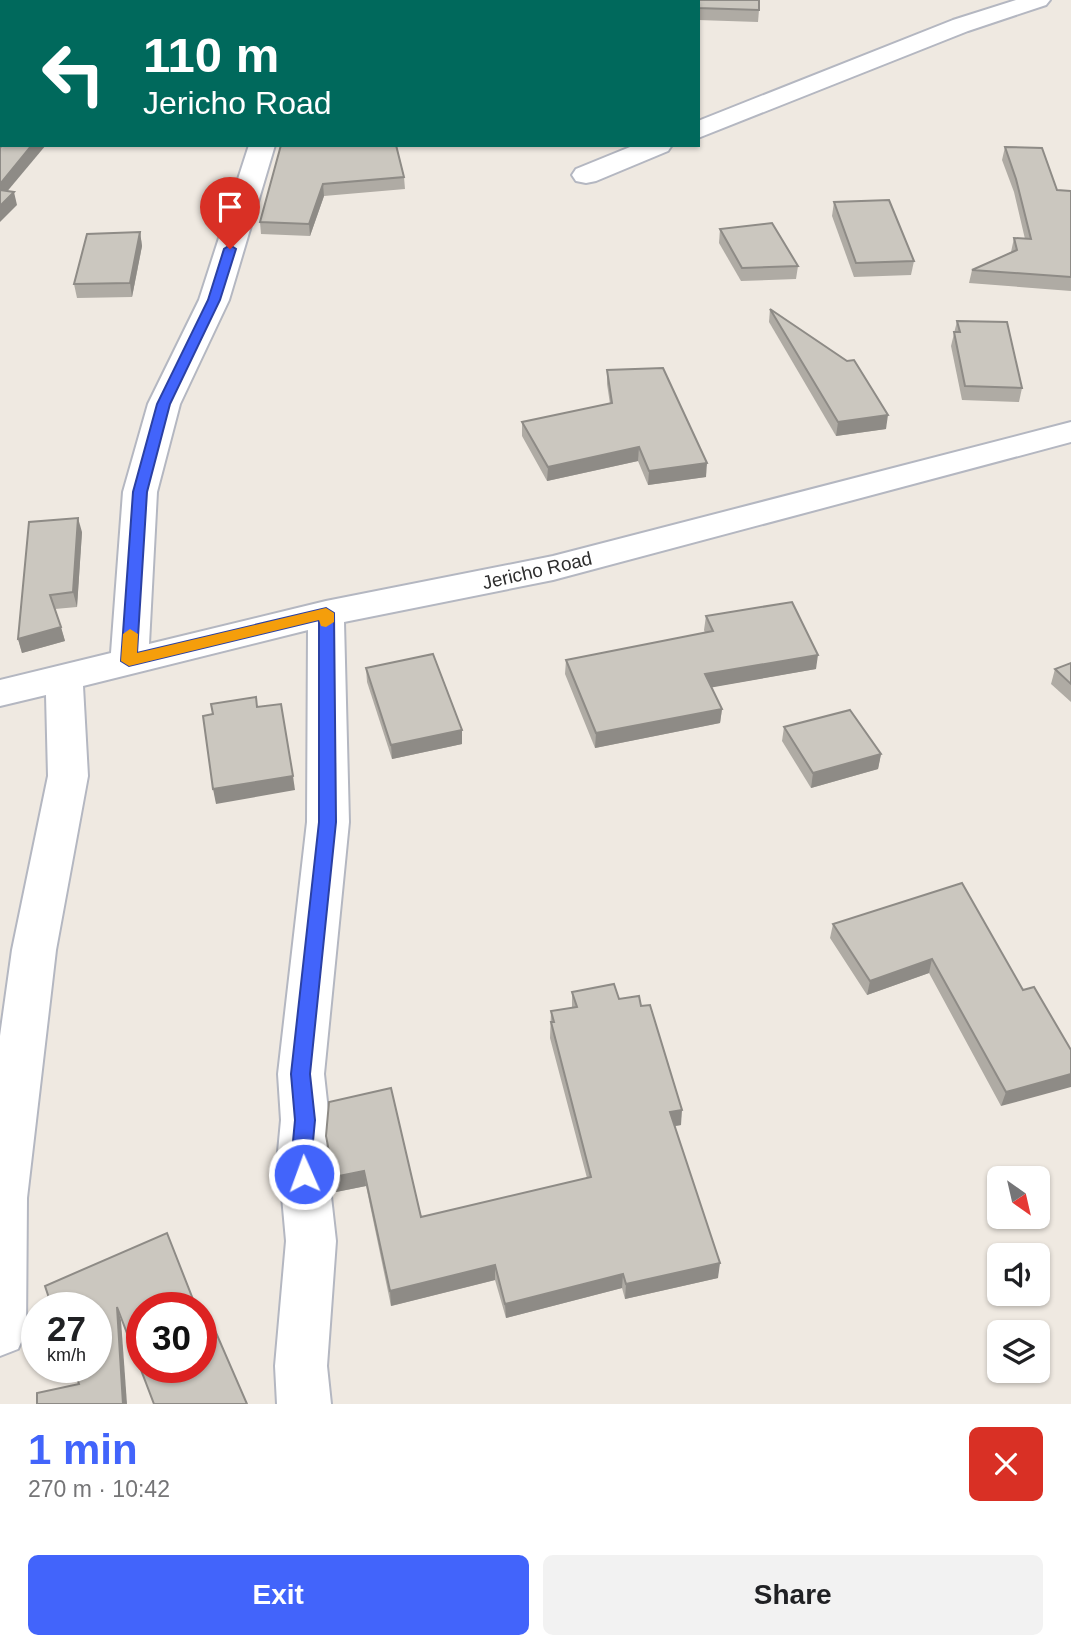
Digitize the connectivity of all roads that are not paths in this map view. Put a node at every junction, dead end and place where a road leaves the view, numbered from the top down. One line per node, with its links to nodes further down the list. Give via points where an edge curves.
1 (1038, 0): 2 (street, via 980,21 953,17)
2 (700, 129)
3 (261, 147): 8 (street, via 214,300 164,404 140,492)
4 (654, 147): 5 (street)
5 (586, 175)
6 (1071, 432): 7 (street, Jericho Road, via 553,568)
7 (326, 613): 8 (street, Jericho Road); 12 (street, via 328,822 301,1074 302,1152 311,1241 301,1366)
8 (129, 661): 9 (street, Jericho Road)
9 (64, 677): 10 (street, Jericho Road); 11 (street, via 68,776 33,950 4,1185)
10 (0, 693)
11 (0, 1331)
12 (304, 1404)

